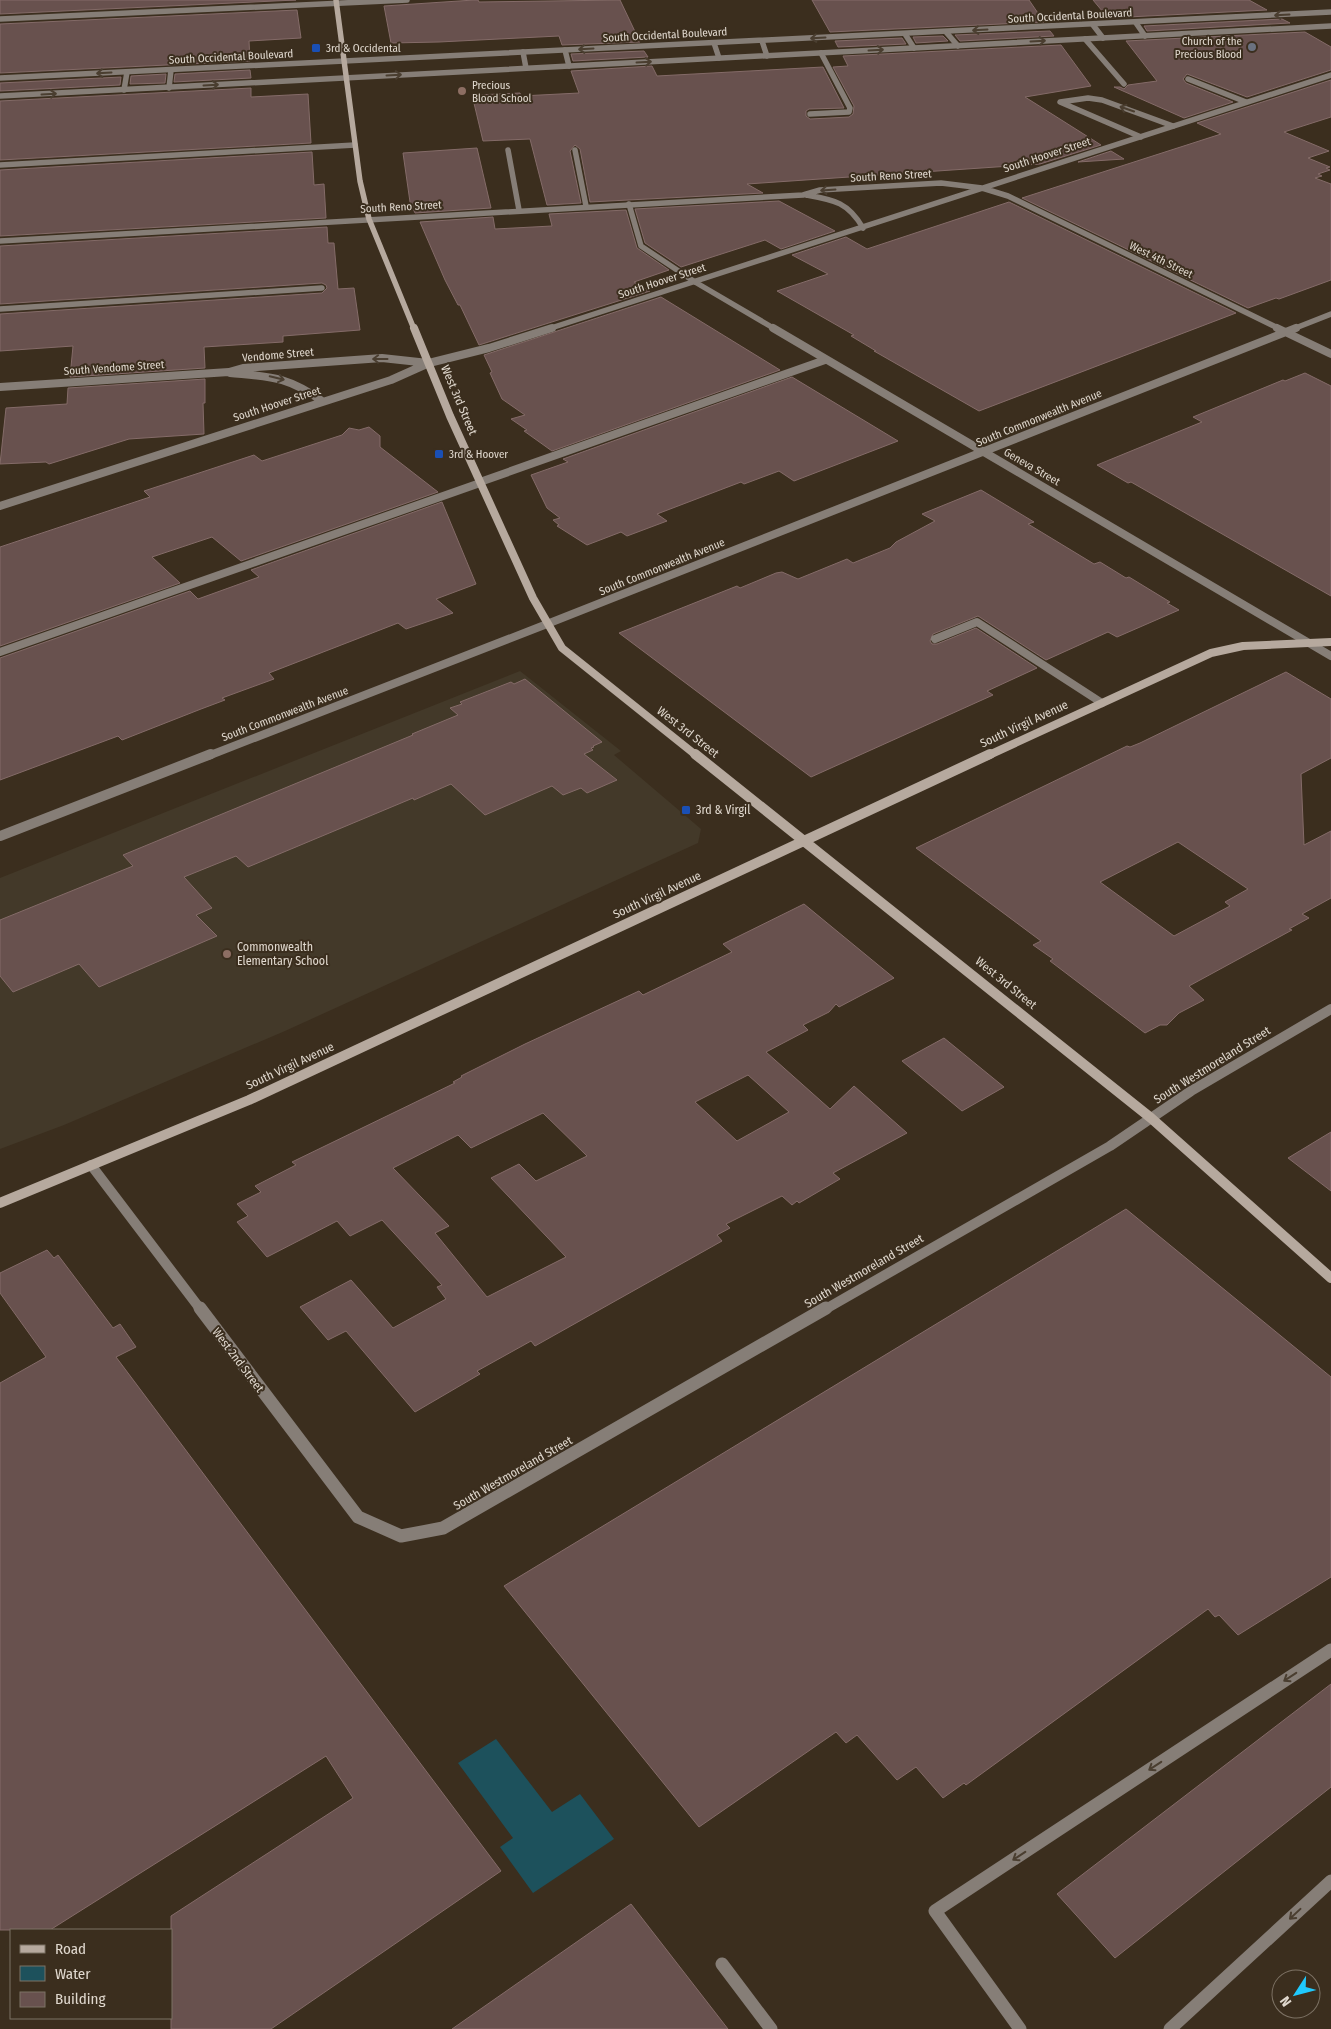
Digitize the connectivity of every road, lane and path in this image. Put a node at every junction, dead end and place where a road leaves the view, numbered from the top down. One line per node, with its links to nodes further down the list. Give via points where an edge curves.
1 (407, 0): 2 (street)
2 (336, 2): 4 (street); 24 (main road, West 3rd Street)
3 (1331, 12): 5 (street, South Occidental Boulevard, one-way to 5)
4 (0, 19)
5 (1136, 23): 6 (street, South Occidental Boulevard); 12 (street)
6 (1093, 25): 10 (street, South Occidental Boulevard, one-way to 10); 13 (street)
7 (1331, 26): 8 (street, South Occidental Boulevard)
8 (1310, 27): 9 (street, South Occidental Boulevard); 12 (street, South Occidental Boulevard)
9 (1331, 31)
10 (946, 32): 11 (street, South Occidental Boulevard); 17 (street)
11 (905, 34): 15 (street, South Occidental Boulevard, one-way to 15); 18 (street)
12 (1144, 36): 13 (street, South Occidental Boulevard)
13 (1102, 38): 14 (street, South Occidental Boulevard)
14 (1085, 39): 17 (street, South Occidental Boulevard, one-way to 14); 33 (street)
15 (762, 41): 16 (street, South Occidental Boulevard); 22 (street)
16 (714, 43): 19 (street, South Occidental Boulevard, one-way to 19); 23 (street)
17 (958, 46): 18 (street, South Occidental Boulevard)
18 (914, 48): 21 (street, South Occidental Boulevard, one-way to 18)
19 (565, 50): 20 (street, South Occidental Boulevard); 25 (street)
20 (523, 52): 24 (street, South Occidental Boulevard); 26 (street)
21 (821, 53): 22 (street, South Occidental Boulevard); 38 (street, via 850,112)
22 (767, 56): 23 (street, South Occidental Boulevard)
23 (719, 58): 25 (street, South Occidental Boulevard, one-way to 23)
24 (344, 61): 27 (street, South Occidental Boulevard); 31 (main road, West 3rd Street)
25 (568, 66): 26 (street, South Occidental Boulevard)
26 (526, 68): 31 (street, South Occidental Boulevard, one-way to 26)
27 (171, 70): 28 (street, South Occidental Boulevard); 34 (street)
28 (127, 72): 30 (street, South Occidental Boulevard, one-way to 30); 35 (street)
29 (1331, 75): 37 (street, South Hoover Street)
30 (0, 78)
31 (346, 78): 34 (street, South Occidental Boulevard, one-way to 31); 41 (main road, West 3rd Street)
32 (1188, 79): 37 (street)
33 (1124, 84)
34 (169, 88): 35 (street, South Occidental Boulevard)
35 (124, 90): 36 (street, South Occidental Boulevard, one-way to 35)
36 (0, 96)
37 (1246, 102): 39 (street, South Hoover Street)
38 (810, 114)
39 (1173, 126): 40 (street, South Hoover Street); 40 (street, one-way to 40, via 1102,100 1088,98 1060,102)
40 (1141, 136): 45 (street, South Hoover Street)
41 (355, 145): 44 (street); 50 (main road, West 3rd Street)
42 (508, 150): 49 (street)
43 (575, 150): 48 (street)
44 (0, 165)
45 (982, 188): 46 (street, South Reno Street, one-way to 46, via 941,183 820,190); 51 (street, South Hoover Street); 57 (street, West 4th Street, via 1008,196)
46 (803, 195): 47 (street, South Reno Street); 51 (street, South Reno Street, via 838,204 854,213)
47 (629, 204): 48 (street, South Reno Street); 53 (street, Geneva Street, via 641,246)
48 (586, 206): 49 (street, South Reno Street)
49 (519, 210): 50 (street, South Reno Street)
50 (369, 219): 52 (street, South Reno Street); 60 (main road, West 3rd Street)
51 (863, 228): 53 (street, South Hoover Street)
52 (0, 241)
53 (695, 282): 59 (street, Geneva Street); 60 (street, South Hoover Street, via 475,352)
54 (322, 288): 55 (street)
55 (0, 309)
56 (1331, 314): 57 (street, South Commonwealth Avenue)
57 (1286, 332): 58 (street, West 4th Street); 64 (street, South Commonwealth Avenue)
58 (1331, 354)
59 (825, 360): 64 (street, Geneva Street); 65 (street)
60 (429, 363): 61 (street, Vendome Street, one-way to 61, via 382,358 243,368); 63 (street, South Hoover Street, via 391,380); 65 (main road, West 3rd Street)
61 (229, 372): 62 (street, South Vendome Street); 63 (street, Vendome Street, one-way to 63, via 275,377 301,386)
62 (0, 387)
63 (322, 401): 66 (street, South Hoover Street)
64 (984, 452): 67 (street, South Commonwealth Avenue); 69 (street, Geneva Street)
65 (480, 482): 67 (main road, West 3rd Street); 71 (street)
66 (0, 506)
67 (547, 624): 74 (street, South Commonwealth Avenue); 75 (main road, West 3rd Street, via 562,648)
68 (935, 639): 73 (street, via 977,622)
69 (1308, 642): 70 (main road, South Virgil Avenue); 72 (street, Geneva Street); 73 (main road, South Virgil Avenue, via 1243,646 1211,653)
70 (1331, 642)
71 (0, 652)
72 (1331, 656)
73 (1102, 703): 75 (main road, South Virgil Avenue)
74 (0, 836)
75 (805, 842): 77 (main road, West 3rd Street); 78 (main road, South Virgil Avenue, via 249,1100)
76 (1331, 1009): 77 (street, South Westmoreland Street)
77 (1151, 1118): 80 (main road, West 3rd Street); 81 (street, South Westmoreland Street, via 1101,1151 443,1528)
78 (91, 1166): 79 (main road, South Virgil Avenue); 81 (street, West 2nd Street, via 358,1517)
79 (0, 1203)
80 (1331, 1278)
81 (401, 1536)
82 (1331, 1650): 86 (street, one-way to 86, via 935,1911)
83 (1331, 1881): 87 (street, one-way to 87)
84 (722, 1964): 85 (street)
85 (771, 2029)
86 (1020, 2029)
87 (1170, 2029)

